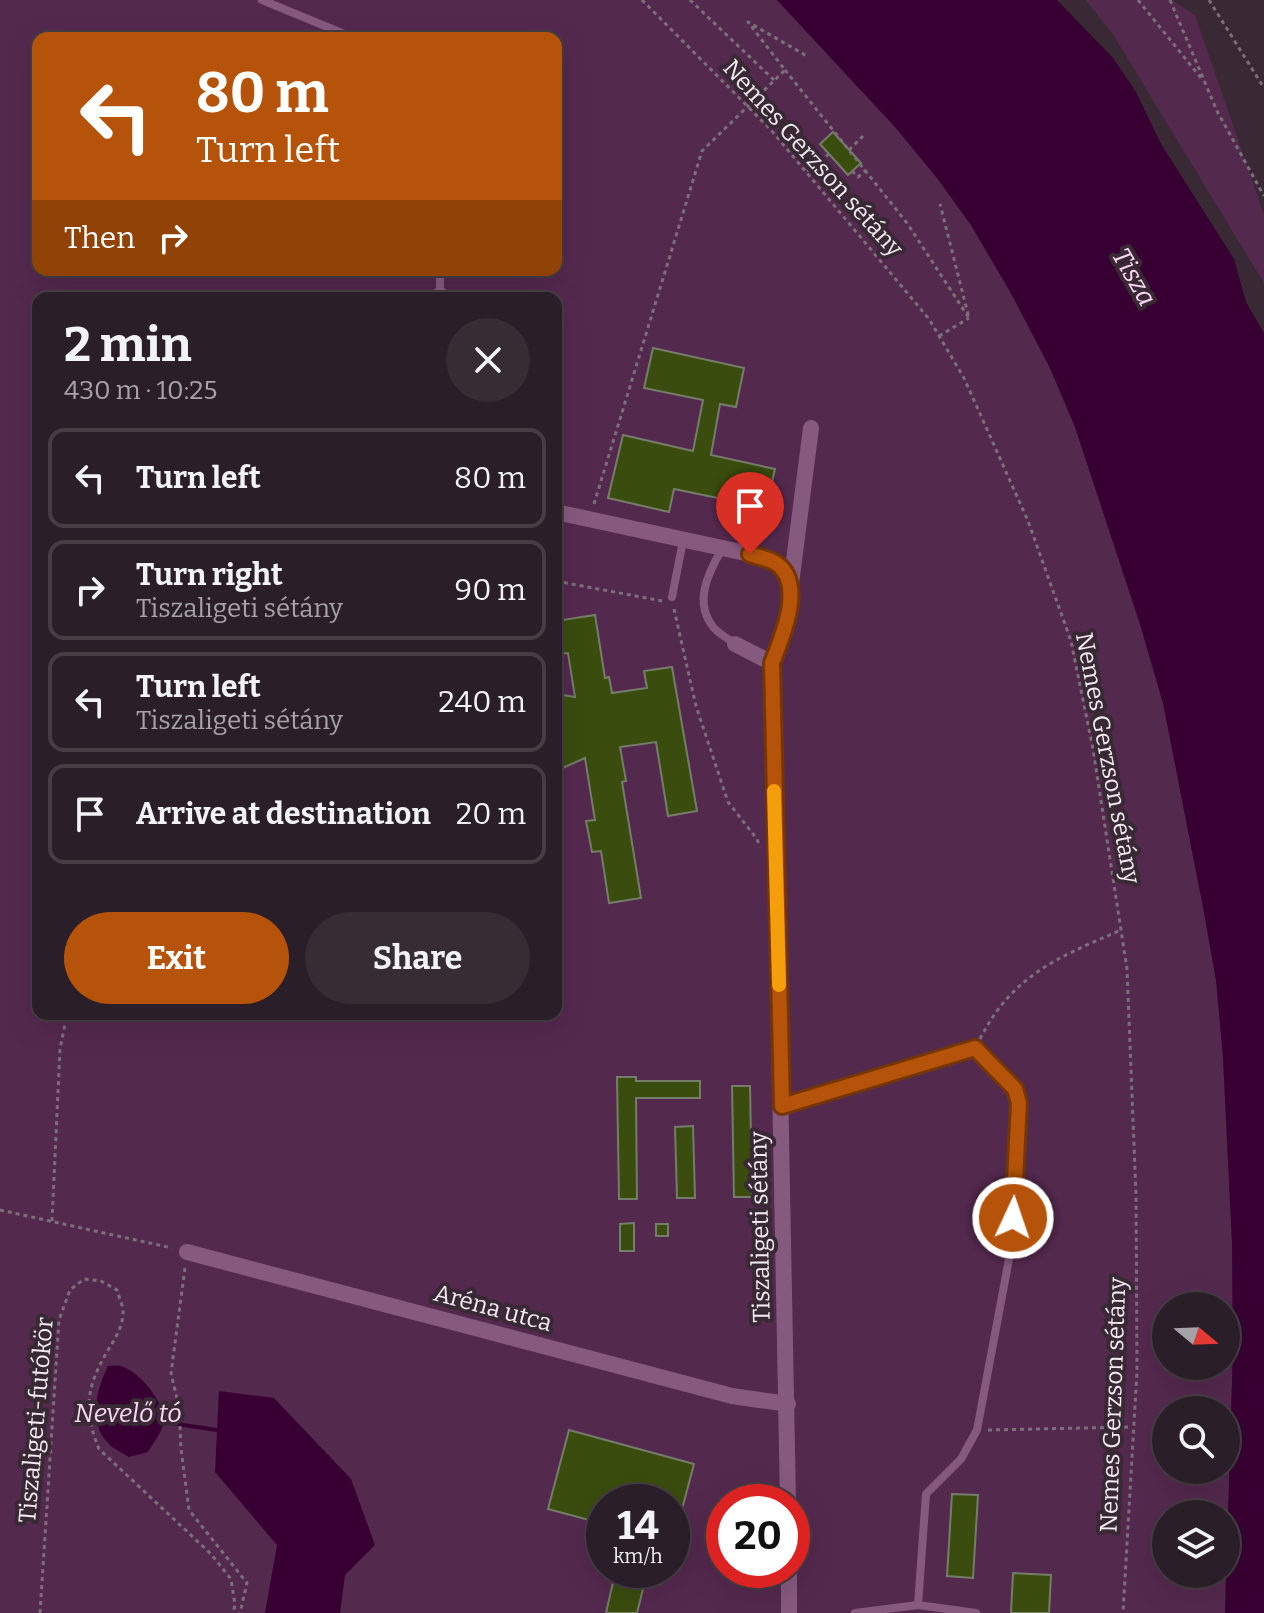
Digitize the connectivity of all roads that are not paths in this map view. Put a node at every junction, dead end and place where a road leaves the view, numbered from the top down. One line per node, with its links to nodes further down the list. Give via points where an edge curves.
1 (262, 0): 2 (lane)
2 (339, 32)
3 (811, 428): 7 (street, Tiszaligeti sétány)
4 (562, 513): 5 (street)
5 (683, 541): 6 (street); 8 (lane)
6 (722, 549): 7 (street, via 777,563); 9 (lane, via 707,575 703,602 714,627)
7 (791, 584): 10 (street, Tiszaligeti sétány, via 787,625)
8 (672, 597)
9 (735, 644): 10 (street)
10 (772, 663): 11 (street, Tiszaligeti sétány)
11 (782, 1106): 13 (street, Tiszaligeti sétány); 16 (lane, via 975,1048 1015,1089 1019,1103 1012,1243 977,1430 961,1459 926,1494)
12 (187, 1252): 13 (street, Aréna utca, via 732,1396)
13 (788, 1404): 14 (street, Tiszaligeti sétány)
14 (788, 1484)
15 (789, 1588): 17 (street)
16 (918, 1605): 18 (lane); 19 (lane)
17 (789, 1613)
18 (855, 1613)
19 (976, 1613)

